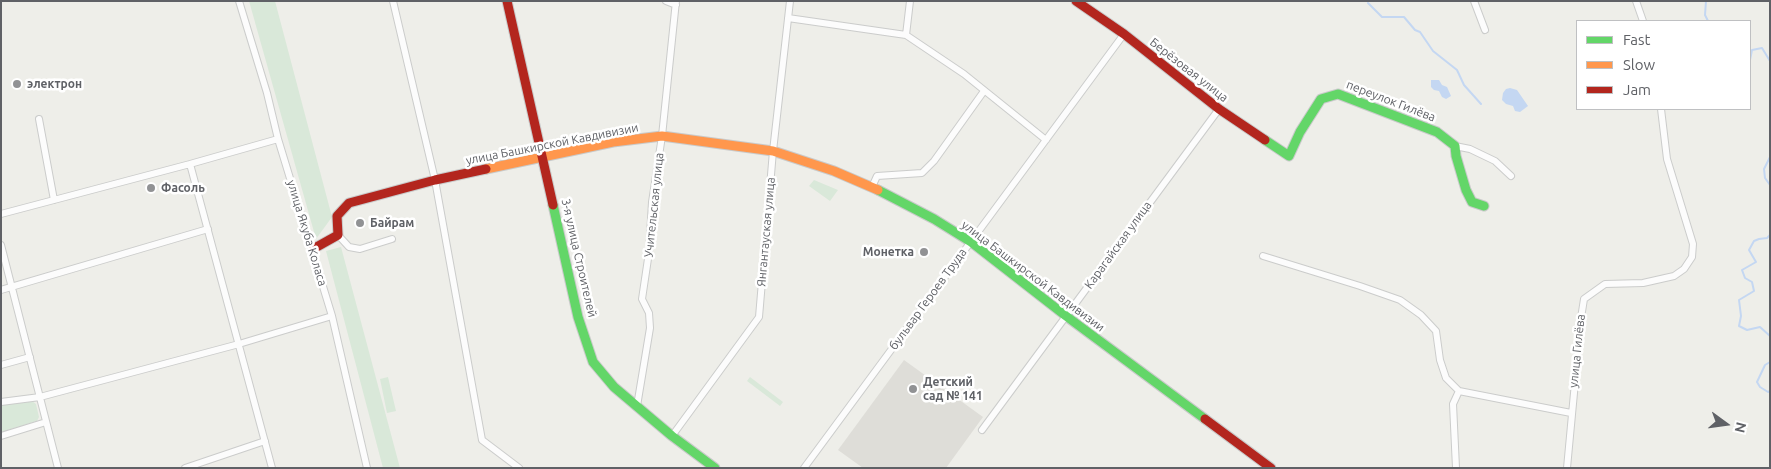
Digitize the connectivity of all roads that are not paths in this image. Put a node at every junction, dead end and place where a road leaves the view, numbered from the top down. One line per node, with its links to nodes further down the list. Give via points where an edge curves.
1 (239, 1): 21 (street, улица Якуба Коласа)
2 (393, 1): 29 (street)
3 (507, 1): 25 (street, 3-я улица Строителей)
4 (666, 1): 10 (street)
5 (790, 1): 11 (street, Янгантауская улица)
6 (910, 1): 15 (street)
7 (1076, 1): 14 (street, Берёзовая улица)
8 (1474, 1): 13 (street)
9 (1636, 1): 12 (street)
10 (676, 3): 20 (street, Учительская улица)
11 (788, 18): 15 (street); 24 (street, Янгантауская улица)
12 (1643, 20)
13 (1485, 30)
14 (1124, 34): 17 (street, Берёзовая улица); 22 (street, бульвар Героев Труда)
15 (906, 36): 16 (street)
16 (984, 91): 22 (street); 30 (street, via 934,161 922,172 877,176)
17 (1219, 109): 26 (street, Берёзовая улица); 44 (street, Карагайская улица)
18 (1661, 110): 52 (street, улица Гилёва, via 1667,159 1693,244 1692,257 1674,276 1642,283 1605,284 1584,299)
19 (39, 119): 31 (street)
20 (662, 136): 24 (street, улица Башкирской Кавдивизии); 25 (street, улица Башкирской Кавдивизии); 51 (street, Учительская улица, via 642,299 649,313 650,328)
21 (278, 139): 27 (street); 39 (street, улица Якуба Коласа)
22 (1046, 140): 37 (street, бульвар Героев Труда)
23 (1455, 146): 26 (street, переулок Гилёва, via 1438,132 1338,94 1321,99); 28 (street, переулок Гилёва, via 1470,149 1494,161); 32 (street, via 1466,190 1472,202)
24 (773, 151): 30 (street, улица Башкирской Кавдивизии); 56 (street, Янгантауская улица, via 759,317)
25 (543, 156): 29 (street, улица Башкирской Кавдивизии); 51 (street, 3-я улица Строителей, via 578,317 593,362 614,387)
26 (1288, 156)
27 (190, 164): 31 (street); 34 (street)
28 (1511, 176)
29 (435, 180): 35 (street, улица Башкирской Кавдивизии, via 349,203 337,216); 62 (street, via 482,440)
30 (872, 187): 37 (street, улица Башкирской Кавдивизии)
31 (54, 200): 33 (street)
32 (1484, 206)
33 (1, 214)
34 (208, 229): 41 (street); 45 (street)
35 (338, 235): 36 (street, via 349,247 360,249); 39 (street)
36 (392, 239)
37 (971, 242): 44 (street, улица Башкирской Кавдивизии); 64 (street, бульвар Героев Труда)
38 (1, 246): 41 (street)
39 (313, 250): 43 (street, улица Якуба Коласа)
40 (1262, 256): 48 (street, via 1400,300 1436,331 1446,378)
41 (12, 288): 42 (street); 46 (street)
42 (1, 290)
43 (332, 316): 45 (street); 61 (street, улица Якуба Коласа)
44 (1066, 316): 54 (street, Карагайская улица); 65 (street, улица Башкирской Кавдивизии)
45 (239, 344): 49 (street); 57 (street)
46 (30, 357): 47 (street); 49 (street)
47 (1, 365)
48 (1459, 391): 52 (street); 66 (street, via 1453,404)
49 (40, 397): 50 (street); 53 (street)
50 (1, 402)
51 (637, 406): 56 (street, 3-я улица Строителей)
52 (1571, 413): 67 (street, улица Гилёва)
53 (46, 422): 55 (street); 58 (street)
54 (982, 430)
55 (1, 436)
56 (672, 436): 63 (street, 3-я улица Строителей)
57 (265, 441): 59 (street); 60 (street)
58 (58, 468)
59 (185, 468)
60 (272, 468)
61 (367, 468)
62 (519, 468)
63 (714, 468)
64 (804, 468)
65 (1271, 468)
66 (1456, 468)
67 (1567, 468)

